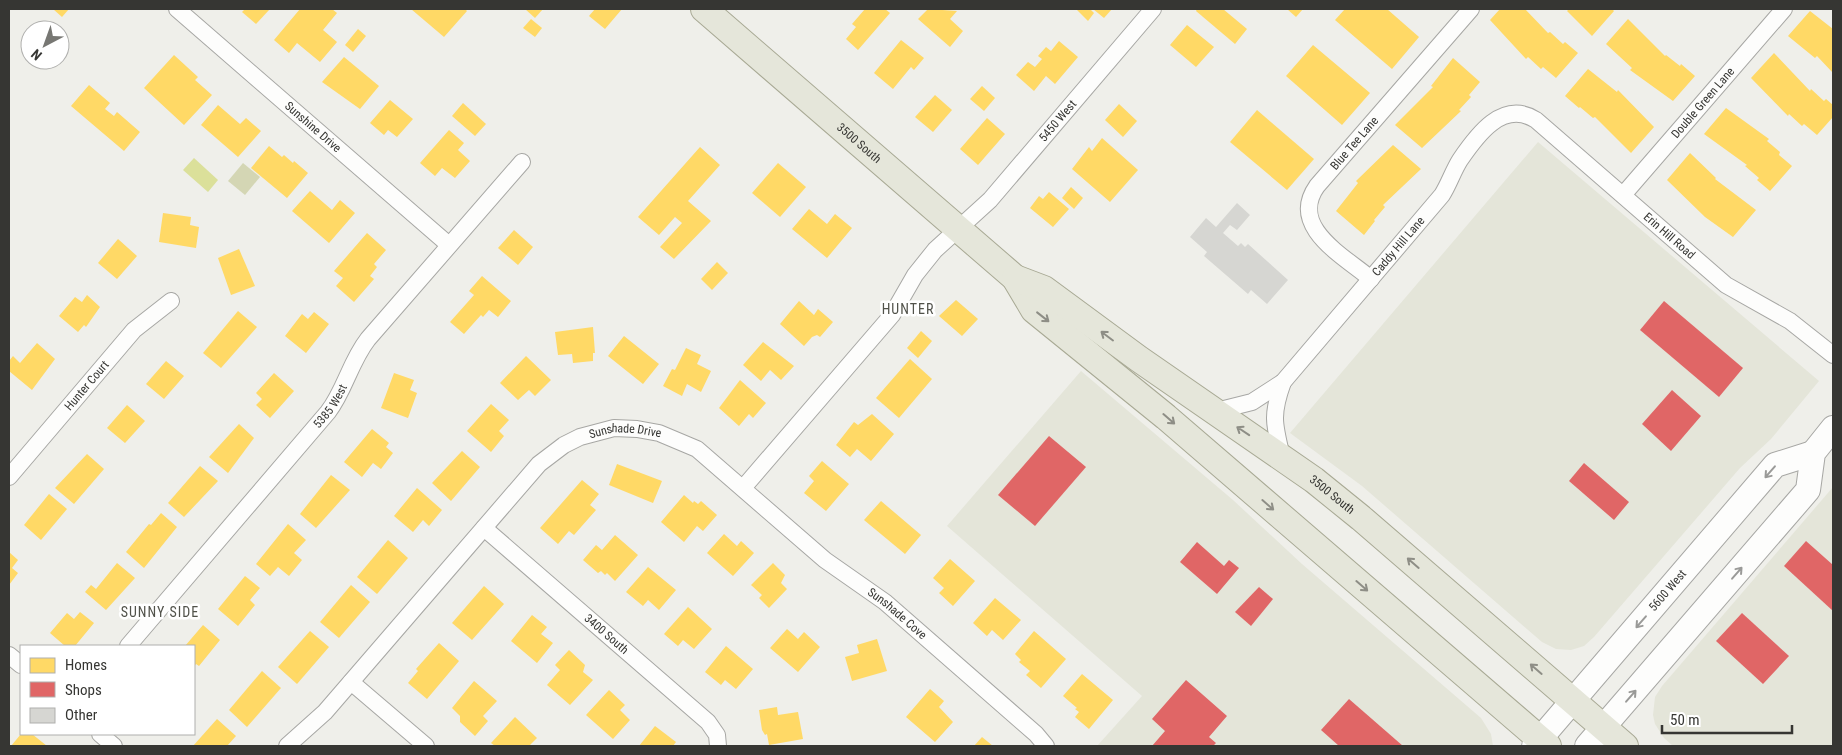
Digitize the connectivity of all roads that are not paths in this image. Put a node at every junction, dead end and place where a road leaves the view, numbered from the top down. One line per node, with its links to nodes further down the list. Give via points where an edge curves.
1 (177, 9): 10 (street, Sunshine Drive)
2 (704, 9): 9 (main road, 3500 South)
3 (1153, 9): 9 (street, 5450 West, via 990,200)
4 (1471, 9): 12 (street, Blue Tee Lane, via 1317,186 1311,197 1309,216 1314,230)
5 (1784, 9): 8 (street, Double Green Lane)
6 (1513, 113): 8 (street, Erin Hill Road, via 1525,114 1536,120); 12 (street, Caddy Hill Lane, via 1492,122 1460,160 1442,195)
7 (522, 162): 10 (street, 5385 West)
8 (1623, 195): 14 (street, Erin Hill Road, via 1726,285 1790,321)
9 (958, 230): 11 (main road, 3500 South); 21 (street, via 935,250 915,275 888,320)
10 (450, 245): 23 (street, 5385 West, via 360,349 338,398 328,412)
11 (1015, 278): 16 (main road, 3500 South, one-way to 11, via 1044,289); 30 (main road, 3500 South, one-way to 30, via 1034,310 1166,417)
12 (1371, 279): 15 (street, Caddy Hill Lane)
13 (171, 301): 20 (street, Hunter Court, via 134,330)
14 (1833, 355)
15 (1283, 382): 16 (street, Caddy Hill Lane, via 1252,402); 19 (street, Caddy Hill Lane, via 1273,419)
16 (1216, 412): 19 (main road, 3500 South, one-way to 16)
17 (1833, 428): 18 (main road)
18 (1813, 453): 27 (main road, 5600 West, one-way to 27, via 1775,466); 29 (main road, one-way to 18, via 1808,490)
19 (1282, 457): 27 (main road, 3500 South, one-way to 19, via 1360,518)
20 (9, 477)
21 (743, 488): 22 (street, Sunshade Drive, via 708,457 679,439 637,429 614,428 580,437 551,454); 35 (street, Sunshade Cove, via 825,560 885,602)
22 (484, 528): 26 (street, Sunshade Drive); 34 (street, 3400 South, via 708,722 717,735)
23 (129, 645)
24 (9, 655): 25 (street)
25 (20, 665)
26 (351, 682): 32 (street, Sunshade Drive, via 315,722); 33 (street)
27 (1572, 701): 29 (main road, 3500 South); 30 (main road, 5600 West)
28 (101, 735): 31 (street)
29 (1595, 737): 36 (main road, 3500 South)
30 (1540, 744)
31 (114, 746)
32 (287, 746)
33 (426, 746)
34 (718, 746)
35 (1046, 746)
36 (1625, 746)

